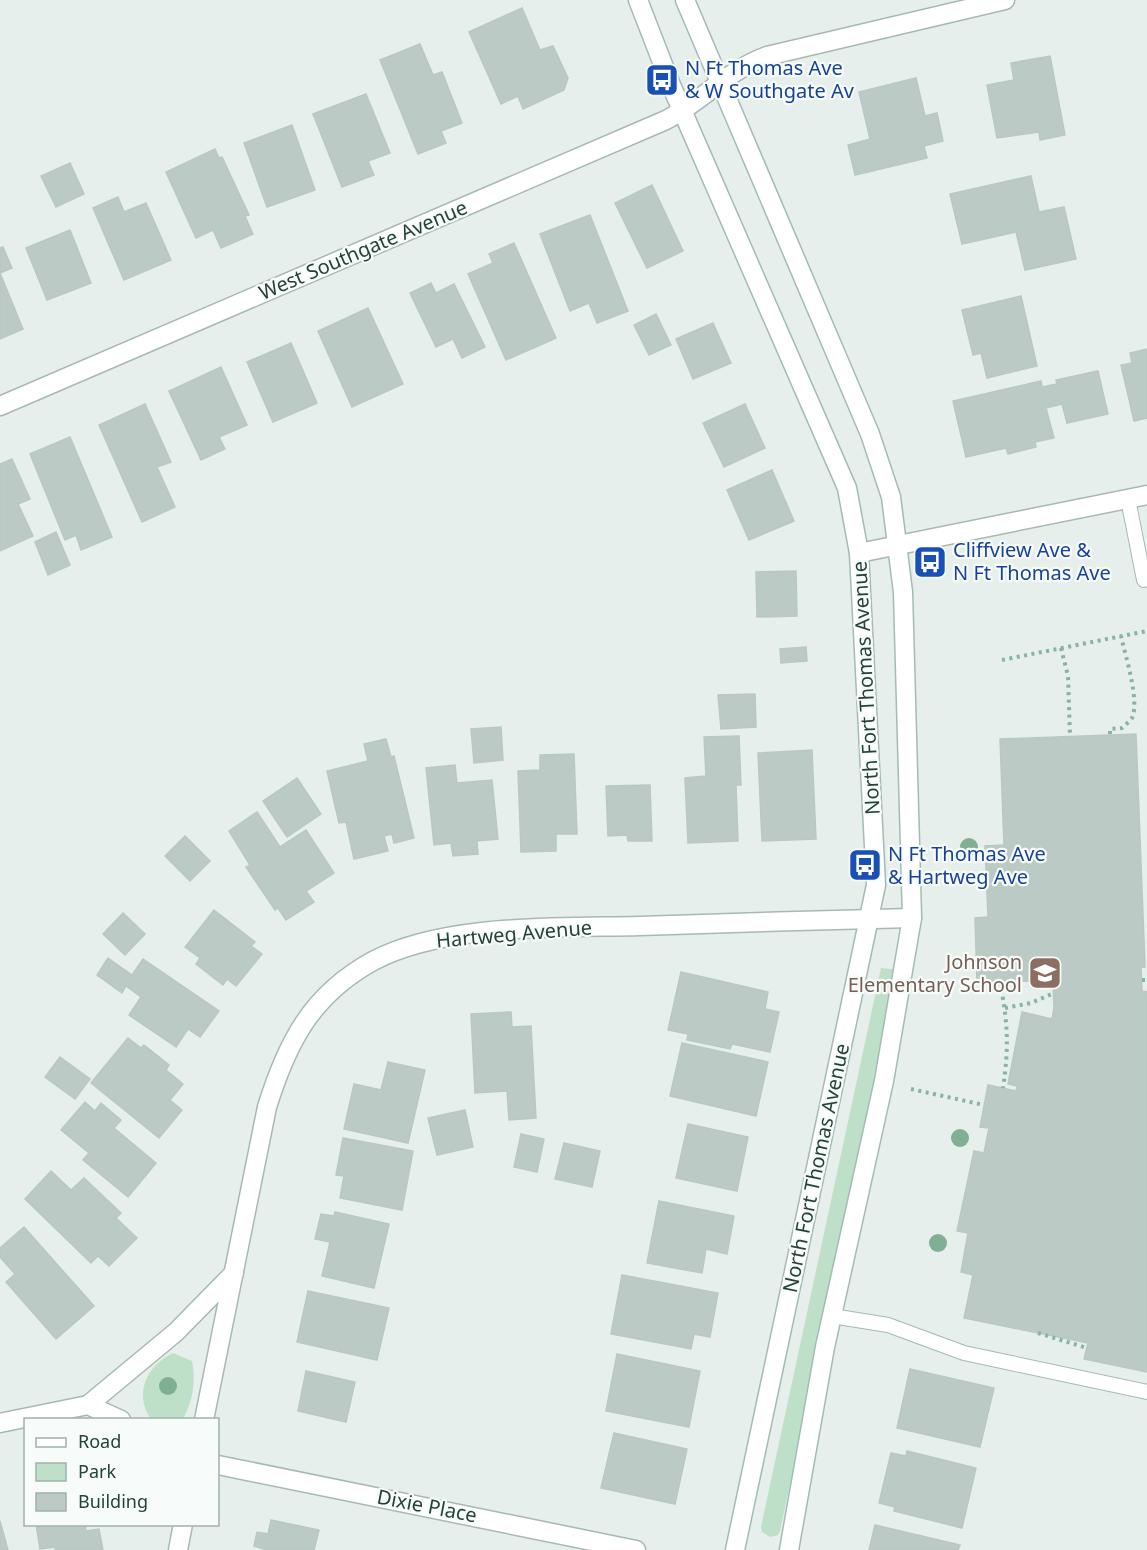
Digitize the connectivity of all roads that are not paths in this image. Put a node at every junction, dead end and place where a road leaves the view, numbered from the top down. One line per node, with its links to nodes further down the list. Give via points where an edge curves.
1 (638, 0): 5 (street, North Fort Thomas Avenue)
2 (686, 0): 4 (street, North Fort Thomas Avenue)
3 (1005, 0): 4 (street, West Southgate Avenue, via 767,56 744,64)
4 (718, 82): 5 (street, West Southgate Avenue); 9 (street, North Fort Thomas Avenue, via 870,434 891,497)
5 (683, 111): 6 (street, West Southgate Avenue); 10 (street, North Fort Thomas Avenue, via 847,488)
6 (0, 406)
7 (1147, 495): 8 (street)
8 (1128, 499): 9 (street); 11 (lane)
9 (899, 545): 10 (street); 12 (street, North Fort Thomas Avenue)
10 (859, 553): 13 (street, North Fort Thomas Avenue, via 876,885)
11 (1144, 580)
12 (912, 918): 13 (street, Hartweg Avenue); 15 (street, North Fort Thomas Avenue, via 884,1081)
13 (871, 919): 14 (street, Hartweg Avenue, via 507,931 419,943 372,962 341,983 307,1017 279,1067 267,1107); 27 (street, North Fort Thomas Avenue)
14 (234, 1273): 17 (street, via 176,1332); 21 (street, Hartweg Avenue)
15 (832, 1316): 16 (lane, via 888,1325 964,1353); 28 (street, North Fort Thomas Avenue)
16 (1147, 1392)
17 (88, 1405): 18 (street); 20 (street)
18 (24, 1418)
19 (24, 1418): 22 (street)
20 (119, 1418)
21 (204, 1418)
22 (0, 1423)
23 (219, 1465): 26 (street, Dixie Place)
24 (183, 1526): 25 (street)
25 (178, 1550)
26 (636, 1550)
27 (735, 1550)
28 (789, 1550)

